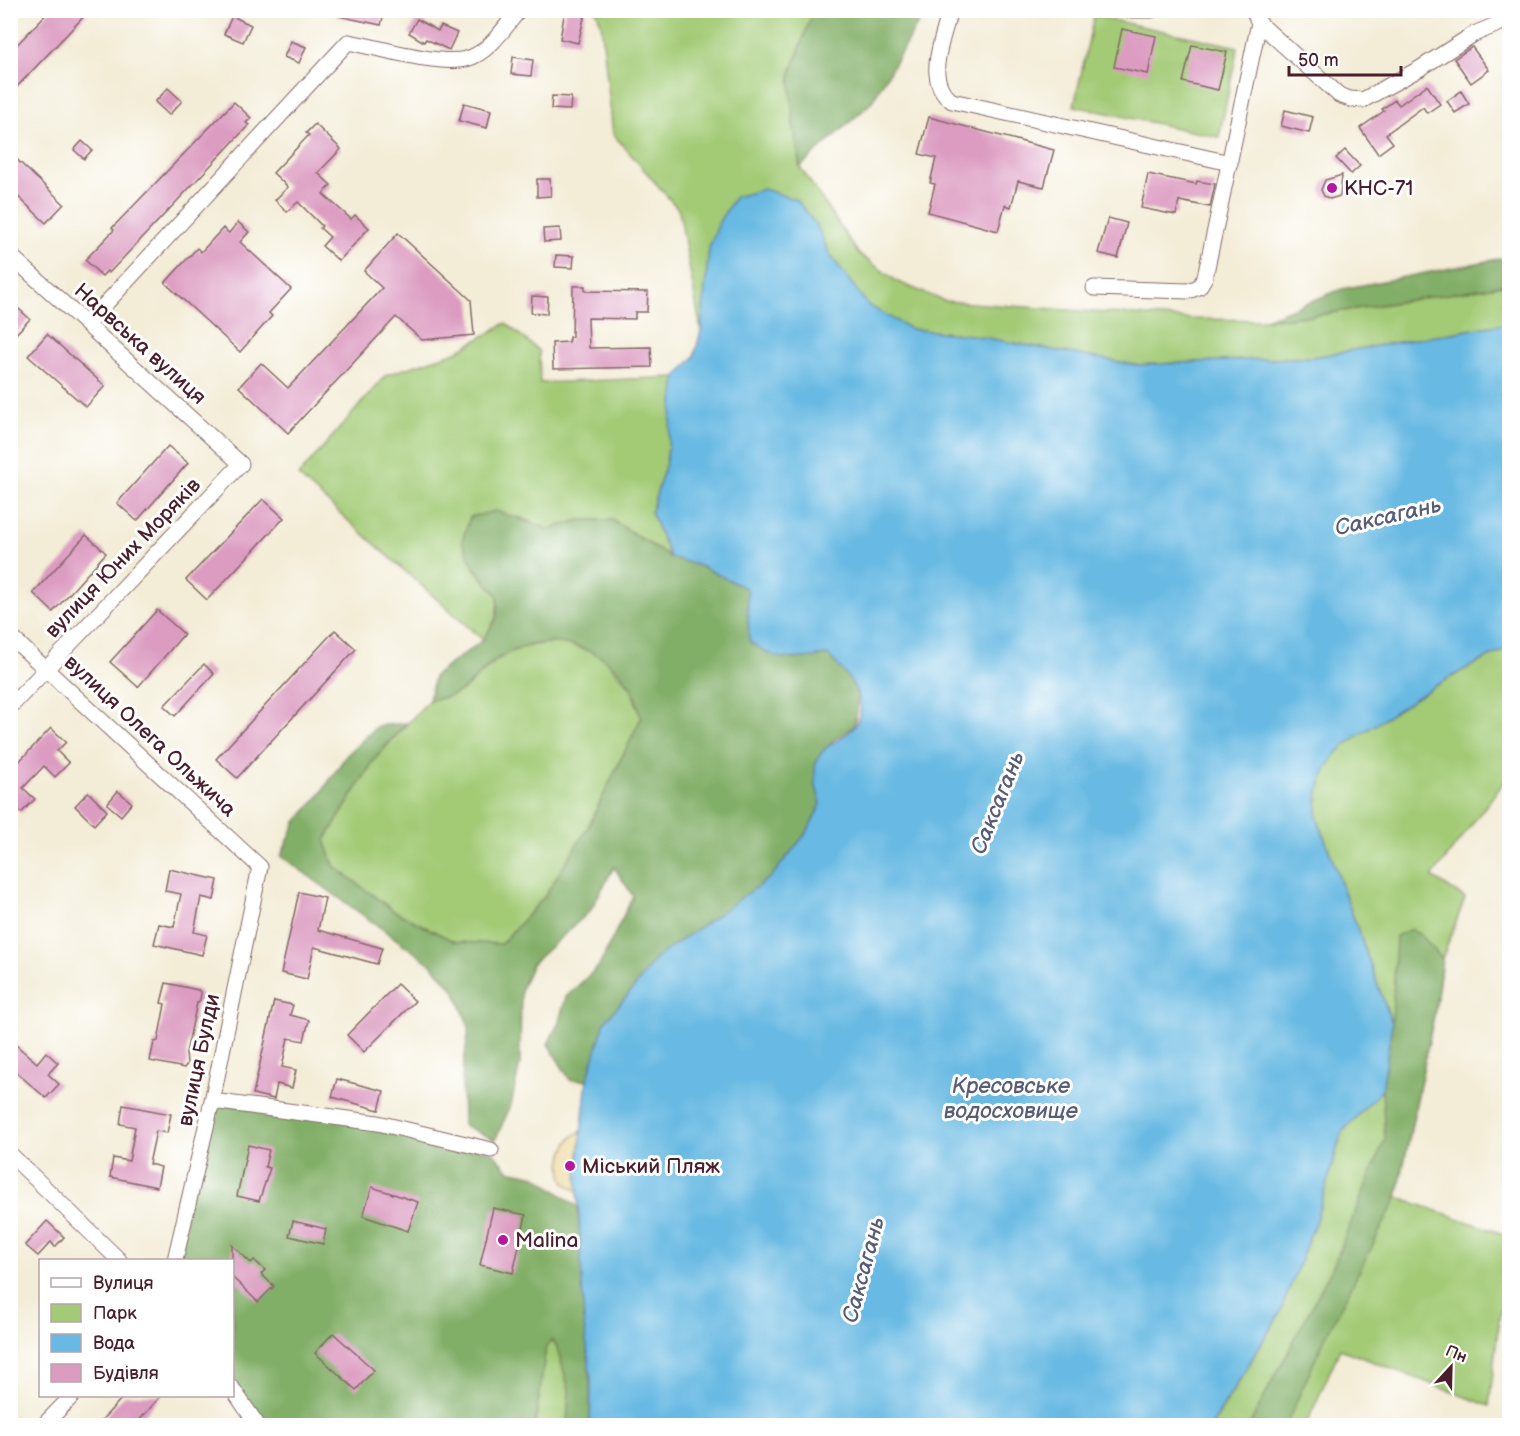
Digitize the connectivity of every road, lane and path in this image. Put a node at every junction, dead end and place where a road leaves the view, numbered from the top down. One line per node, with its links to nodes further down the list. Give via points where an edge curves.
1 (519, 10): 10 (street, via 487,46 467,59 444,61 348,42)
2 (950, 10): 7 (street, via 935,76 942,94 952,101)
3 (1127, 10): 4 (street)
4 (1152, 10)
5 (1256, 17): 6 (street, via 1339,95 1363,100 1474,34); 7 (street)
6 (1509, 19)
7 (1230, 163): 9 (street, via 1206,277 1198,287 1188,291)
8 (10, 255): 10 (street, Нарвська вулиця)
9 (1094, 288)
10 (87, 324): 11 (street, Нарвська вулиця)
11 (241, 464): 13 (street, вулиця Юних Моряків)
12 (10, 636): 13 (street, вулиця Олега Ольжича)
13 (46, 668): 14 (street, вулиця Юних Моряків); 15 (street, вулиця Олега Ольжича)
14 (10, 707)
15 (260, 867): 16 (street, вулиця Булди)
16 (212, 1101): 17 (street, via 378,1123); 20 (street, вулиця Булди)
17 (491, 1150)
18 (10, 1154): 19 (street)
19 (118, 1259)
20 (175, 1259)
21 (234, 1391): 24 (street)
22 (70, 1397): 23 (street)
23 (43, 1425)
24 (258, 1425)

